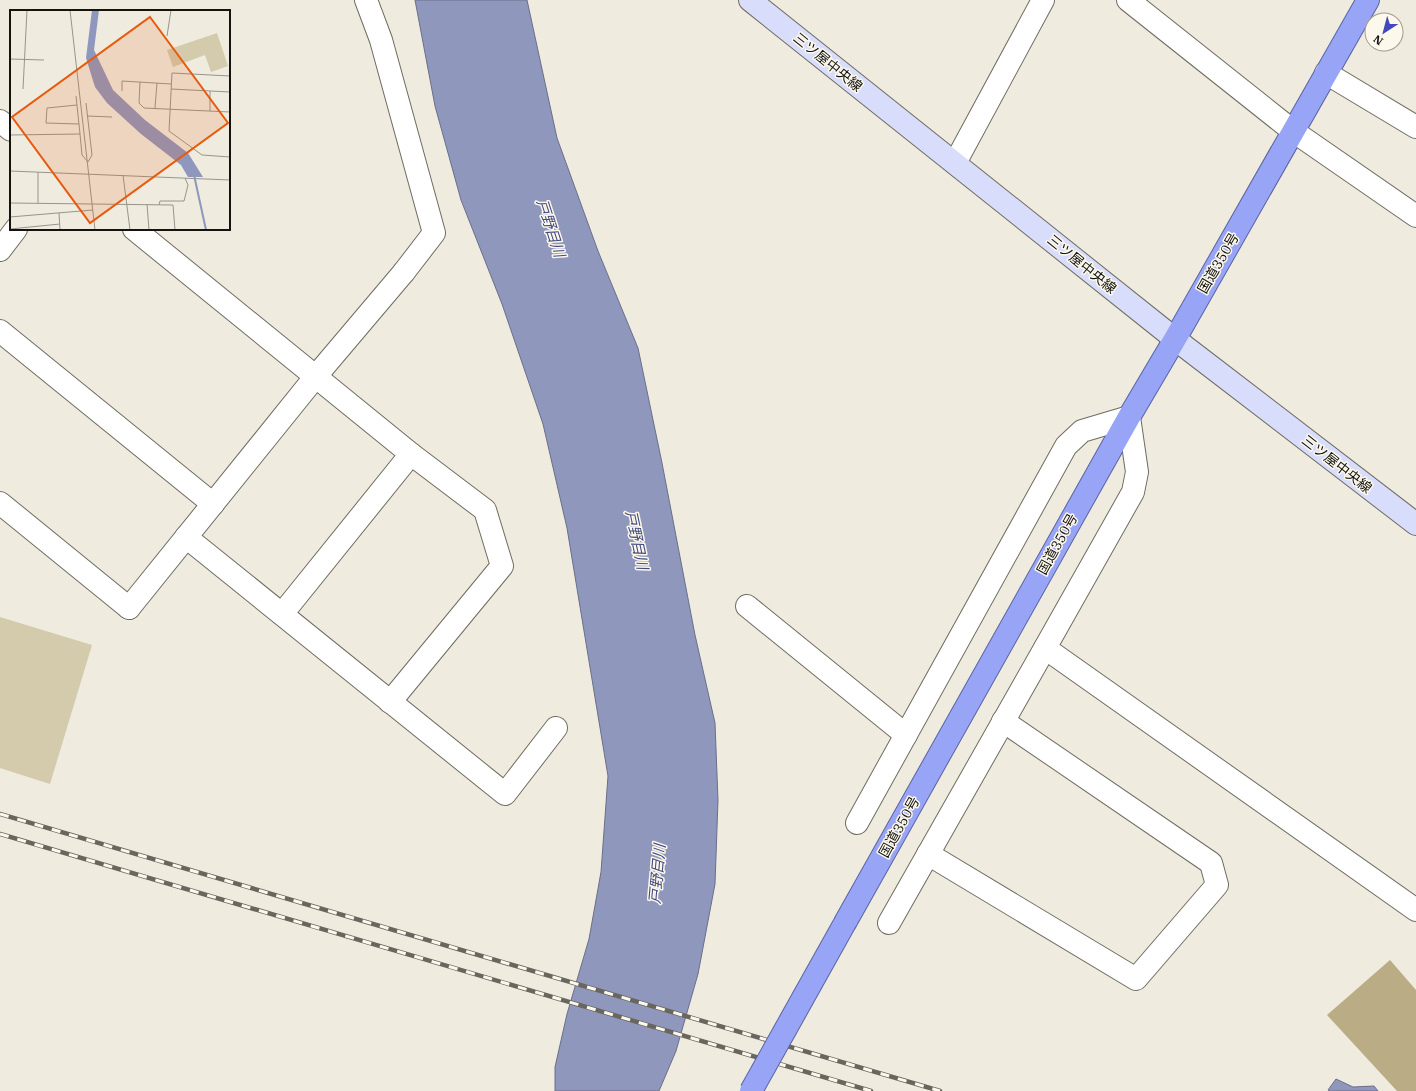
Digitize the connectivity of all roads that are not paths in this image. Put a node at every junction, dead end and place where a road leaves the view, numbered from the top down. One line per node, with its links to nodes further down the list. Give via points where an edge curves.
1 (366, 0): 18 (street, via 381,40 434,233)
2 (750, 0): 11 (main road, 三ツ屋中央線)
3 (1043, 0): 11 (street)
4 (1128, 0): 10 (street)
5 (1368, 0): 6 (highway, 国道350号)
6 (1326, 73): 8 (street); 10 (highway, 国道350号)
7 (0, 121): 9 (street)
8 (1416, 127)
9 (10, 129)
10 (1293, 131): 12 (street); 17 (highway, 国道350号)
11 (955, 163): 17 (main road, 三ツ屋中央線)
12 (1416, 216)
13 (15, 230): 15 (street)
14 (135, 230): 18 (street)
15 (0, 250)
16 (0, 331): 22 (street)
17 (1175, 339): 19 (highway, 国道350号); 23 (main road, 三ツ屋中央線)
18 (316, 376): 20 (street); 22 (street)
19 (1129, 417): 27 (street, via 1137,472 1133,492); 31 (street, via 1082,431 1066,446); 36 (highway, 国道350号, bridge)
20 (411, 454): 26 (street); 28 (street, via 485,510 502,566)
21 (0, 503): 24 (street, via 129,608)
22 (213, 504): 24 (street)
23 (1416, 524)
24 (186, 537): 26 (street)
25 (747, 606): 31 (street)
26 (282, 614): 28 (street)
27 (1045, 648): 29 (street); 34 (street)
28 (390, 702): 30 (street, via 505,794)
29 (1003, 721): 33 (street); 33 (street, via 1211,863 1217,885 1136,980)
30 (556, 728)
31 (906, 735): 32 (street)
32 (857, 823)
33 (928, 854): 35 (street)
34 (1416, 910)
35 (889, 923)
36 (751, 1091)

